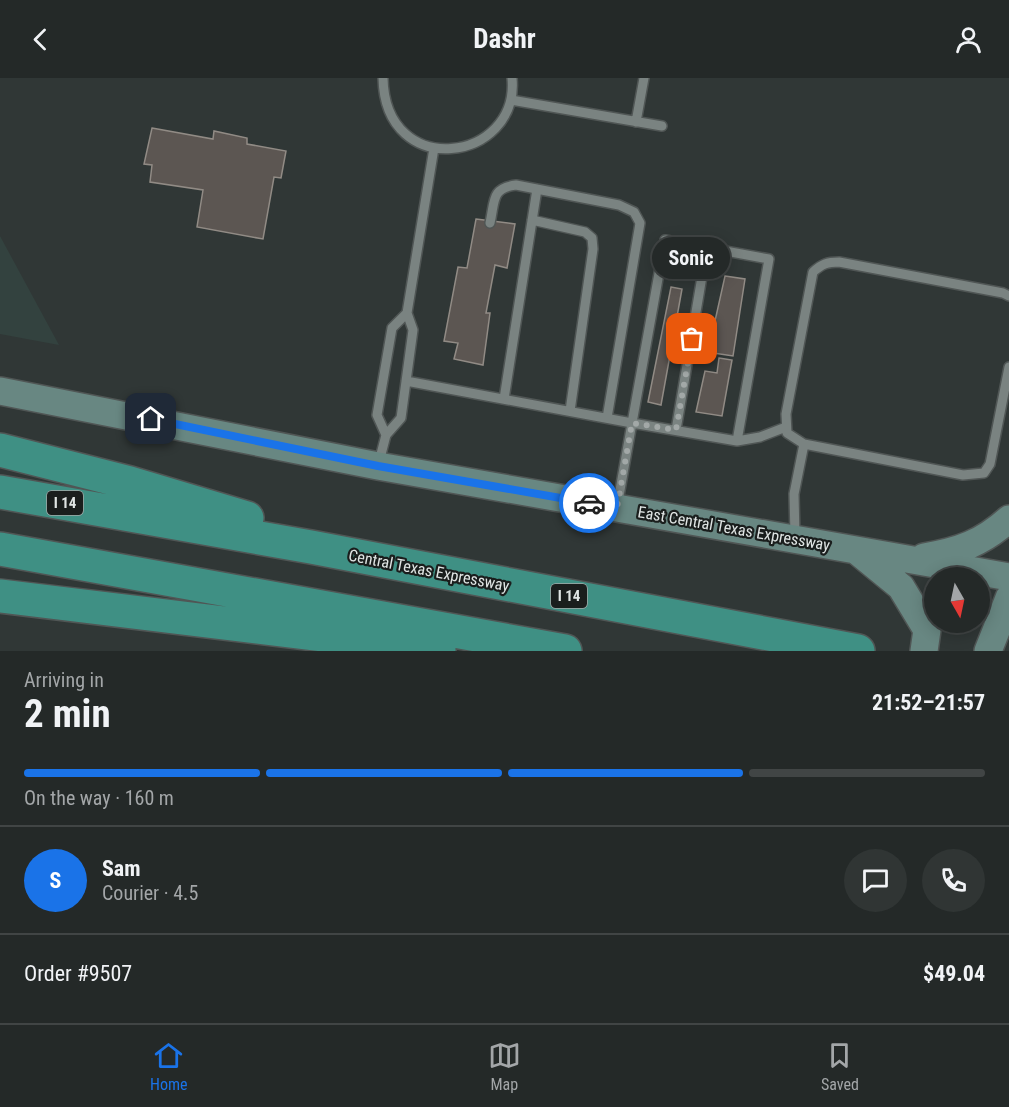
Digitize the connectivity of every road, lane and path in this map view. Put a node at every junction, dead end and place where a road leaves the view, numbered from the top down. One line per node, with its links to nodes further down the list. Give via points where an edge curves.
1 (383, 78): 7 (lane, via 389,114 400,130)
2 (512, 78): 4 (lane)
3 (644, 78): 5 (lane)
4 (511, 100): 5 (lane); 7 (lane, via 490,134 454,149)
5 (636, 122): 6 (lane)
6 (662, 126)
7 (434, 148): 13 (lane)
8 (537, 189): 9 (lane); 10 (lane, via 503,187 498,191); 19 (lane, via 619,205 634,212 640,223)
9 (532, 220): 17 (lane); 18 (lane, via 585,232 592,238)
10 (490, 223)
11 (707, 247): 20 (lane, via 665,240); 22 (lane); 24 (lane, via 769,259)
12 (1009, 296): 21 (lane, via 839,262 820,266 813,272)
13 (406, 313): 15 (lane, via 413,330); 23 (lane, via 392,328 377,415)
14 (1009, 367): 25 (lane, via 990,464 984,473 963,475)
15 (406, 381): 17 (lane); 23 (lane, via 401,418)
16 (0, 391): 27 (main road, East Central Texas Expressway)
17 (504, 399): 18 (lane)
18 (570, 411): 19 (lane)
19 (607, 418): 20 (lane)
20 (632, 423): 22 (lane); 29 (lane)
21 (786, 427): 24 (lane); 25 (lane, via 787,433)
22 (676, 430): 24 (lane)
23 (386, 435): 27 (lane)
24 (737, 441)
25 (804, 444): 31 (lane, via 794,494)
26 (0, 450): 32 (highway, via 259,521)
27 (378, 466): 29 (main road, East Central Texas Expressway)
28 (0, 492): 32 (highway, Central Texas Expressway / I 14)
29 (617, 508): 31 (main road, East Central Texas Expressway)
30 (1009, 519): 35 (main road, via 976,543)
31 (795, 539): 34 (main road, East Central Texas Expressway)
32 (311, 548): 40 (highway, Central Texas Expressway / I 14)
33 (0, 549): 39 (highway)
34 (856, 550): 35 (main road, East Central Texas Expressway); 42 (main road, via 900,587 927,630)
35 (909, 559): 36 (main road, East Central Texas Expressway)
36 (1009, 577)
37 (0, 596): 39 (highway, via 450,650)
38 (1009, 598): 43 (main road)
39 (522, 643): 41 (highway)
40 (843, 648)
41 (565, 651)
42 (924, 651)
43 (988, 651)

